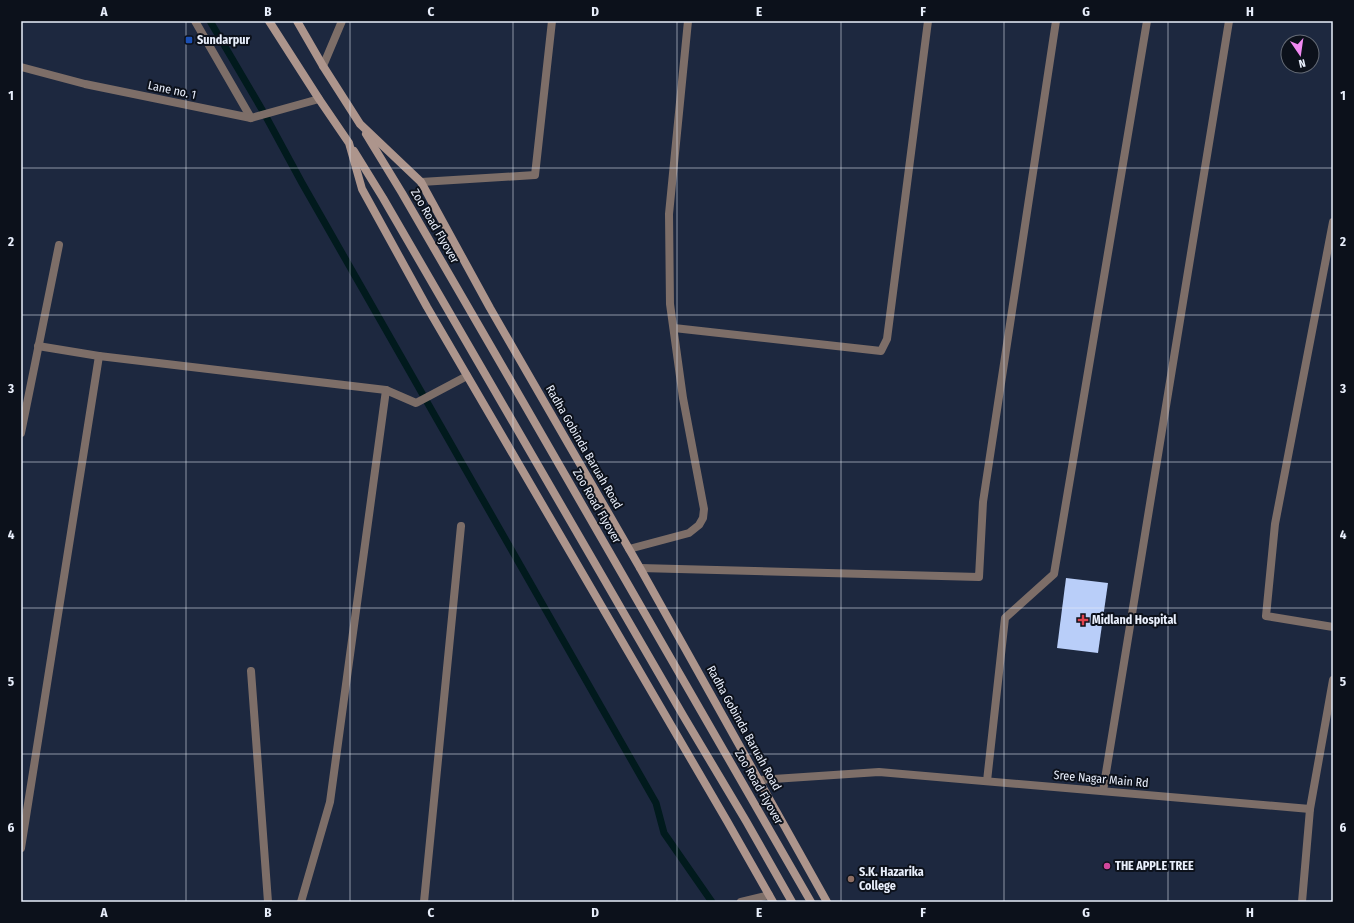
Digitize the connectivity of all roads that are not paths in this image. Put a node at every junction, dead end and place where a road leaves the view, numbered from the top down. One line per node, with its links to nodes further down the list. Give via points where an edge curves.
1 (195, 21): 14 (street)
2 (297, 21): 11 (main road, Radha Gobinda Baruah Road)
3 (342, 21): 11 (street)
4 (552, 21): 17 (street, via 535,176)
5 (688, 21): 20 (street, via 669,214 670,304)
6 (928, 21): 20 (street, via 887,339 881,351)
7 (1056, 21): 28 (street, via 984,502 979,577)
8 (1147, 21): 33 (street, via 1054,574 1005,618)
9 (1229, 21): 34 (street)
10 (271, 22): 13 (main road)
11 (323, 66): 15 (main road, Radha Gobinda Baruah Road)
12 (21, 67): 14 (street, Lane no. 1, via 85,84)
13 (319, 99): 14 (street, Lane no. 1); 16 (main road)
14 (255, 118)
15 (360, 124): 17 (main road, Radha Gobinda Baruah Road); 43 (main road, Zoo Road Flyover)
16 (349, 142): 23 (main road, via 362,189); 42 (main road)
17 (420, 182): 27 (main road, Radha Gobinda Baruah Road)
18 (1333, 222): 29 (street, via 1275,524 1266,616)
19 (60, 245): 21 (street)
20 (674, 328): 27 (street, via 683,398 704,510 703,518 689,533)
21 (38, 346): 22 (street); 25 (street)
22 (99, 356): 24 (street); 36 (street)
23 (467, 376): 24 (street, via 416,403); 37 (main road)
24 (386, 390): 39 (street, via 330,802)
25 (21, 433)
26 (461, 526): 40 (street)
27 (629, 548): 28 (main road, Radha Gobinda Baruah Road)
28 (640, 568): 32 (main road, Radha Gobinda Baruah Road)
29 (1333, 627)
30 (251, 671): 38 (street)
31 (1333, 680): 35 (street)
32 (760, 780): 33 (street, Sree Nagar Main Rd, via 879,772); 44 (main road, Radha Gobinda Baruah Road)
33 (988, 781): 34 (street, Sree Nagar Main Rd)
34 (1103, 791): 35 (street, Sree Nagar Main Rd)
35 (1310, 809): 45 (street)
36 (21, 848)
37 (771, 898): 41 (street)
38 (268, 902)
39 (301, 902)
40 (424, 902)
41 (741, 902)
42 (792, 902)
43 (811, 902)
44 (827, 902)
45 (1302, 902)

